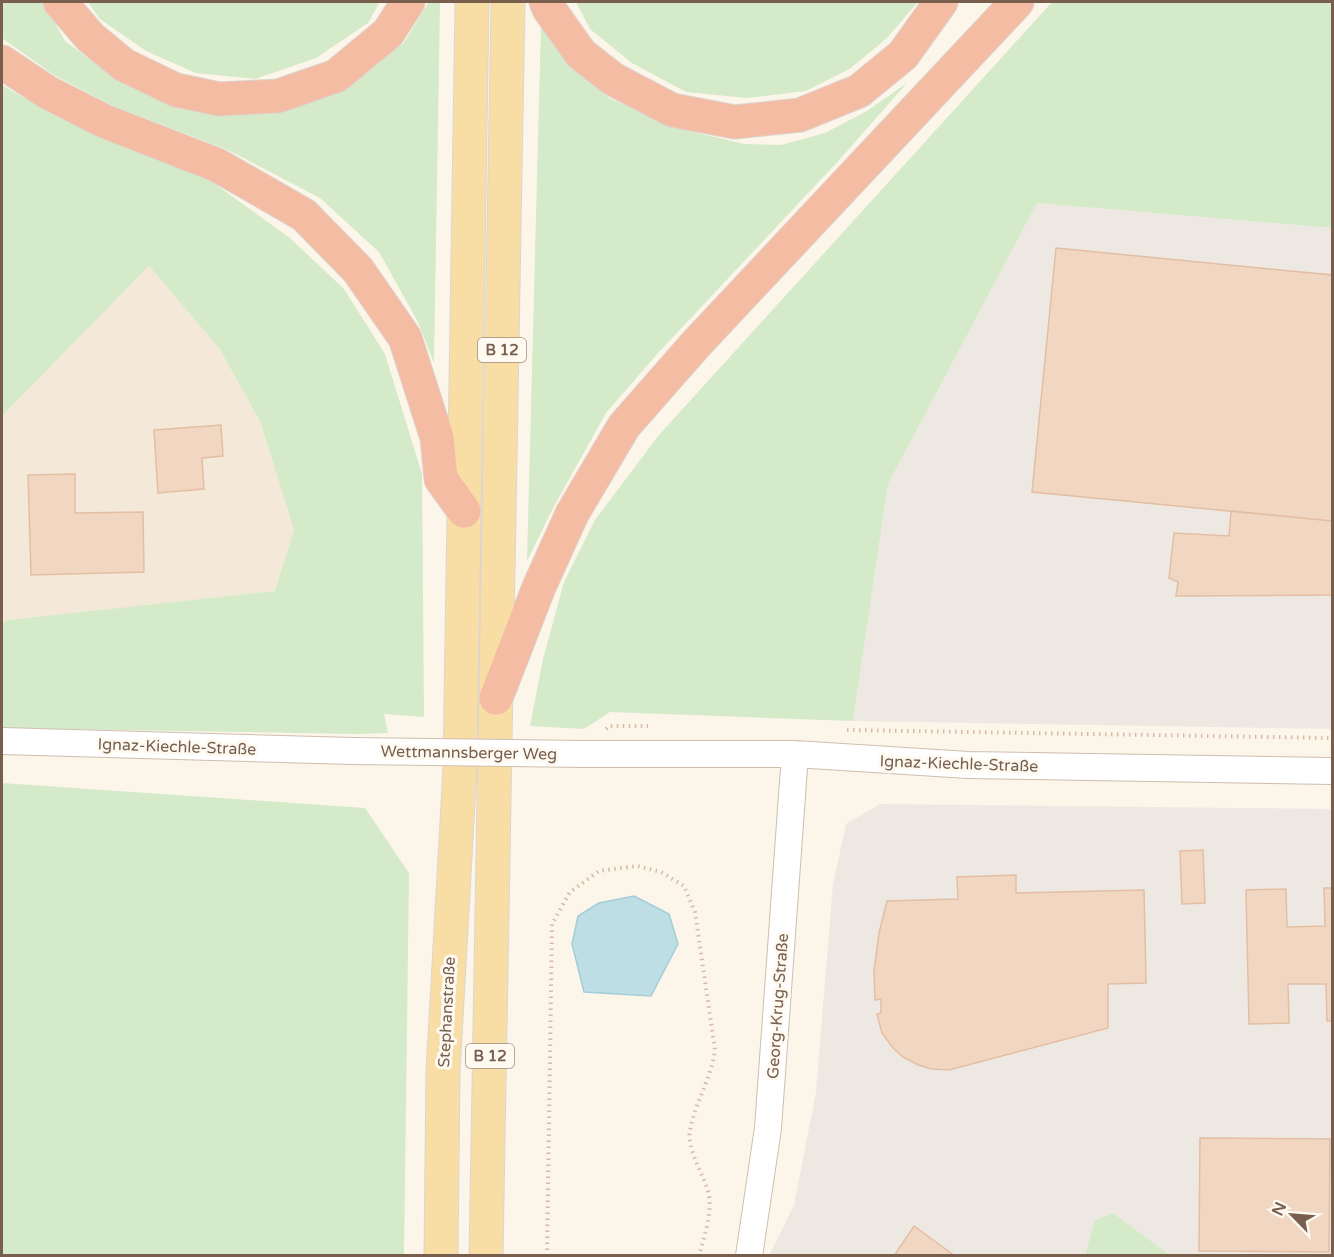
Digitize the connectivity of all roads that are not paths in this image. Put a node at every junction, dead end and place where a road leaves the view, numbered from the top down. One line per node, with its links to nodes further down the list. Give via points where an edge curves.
1 (60, 2): 2 (highway, via 90,37 124,65 176,90 219,99 278,96 336,76 388,33)
2 (408, 2)
3 (472, 2): 9 (main road, B 12)
4 (508, 2): 10 (main road, B 12)
5 (546, 2): 6 (highway, via 581,54 613,79 672,110 735,122 800,116 859,91 903,55)
6 (941, 2)
7 (1017, 2): 10 (highway, via 624,426 572,514)
8 (2, 62): 9 (highway, via 47,92 104,121 217,165 304,215 358,270 405,338 437,438 441,479)
9 (464, 511): 16 (main road, Stephanstraße / B 12, via 460,768 443,1072)
10 (496, 698): 17 (main road, B 12)
11 (2, 741): 12 (street, Ignaz-Kiechle-Straße)
12 (353, 751): 13 (street, Wettmannsberger Weg, bridge)
13 (586, 754): 14 (street, Ignaz-Kiechle-Straße)
14 (795, 754): 15 (street, Ignaz-Kiechle-Straße, via 968,765); 18 (street, Georg-Krug-Straße, via 768,1128)
15 (1332, 771)
16 (441, 1256)
17 (486, 1256)
18 (749, 1256)

